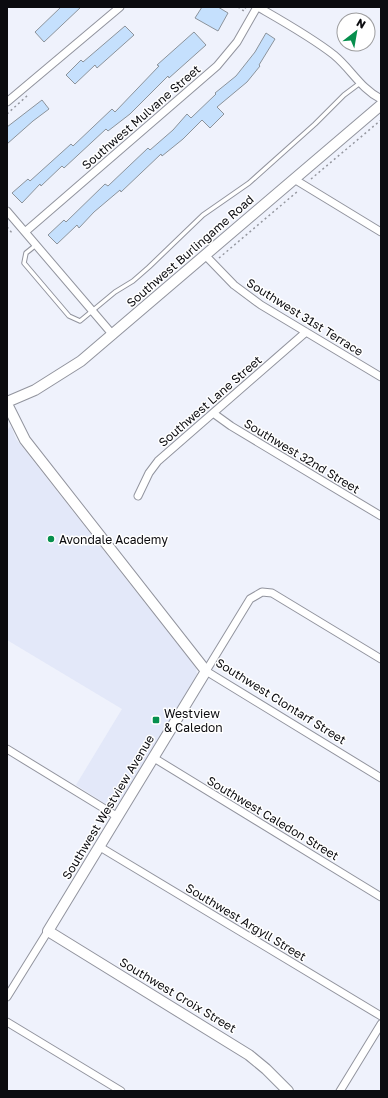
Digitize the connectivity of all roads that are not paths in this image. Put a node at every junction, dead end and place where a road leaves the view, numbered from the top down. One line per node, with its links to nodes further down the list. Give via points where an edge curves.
1 (120, 7): 5 (street)
2 (258, 7): 3 (street, via 317,43 344,64); 9 (street, Southwest Mulvane Street, via 237,42 217,66)
3 (360, 83): 4 (street); 13 (lane, via 249,183 202,215 149,268)
4 (381, 99)
5 (7, 102)
6 (381, 105): 7 (street, Southwest Burlingame Road)
7 (294, 179): 10 (street); 12 (street, Southwest Burlingame Road)
8 (7, 211): 9 (street)
9 (25, 232): 11 (street)
10 (381, 232)
11 (36, 245): 13 (street); 13 (lane, via 26,253 24,263 69,316 80,321)
12 (205, 255): 14 (street, Southwest 31st Terrace, via 244,293); 15 (street, Southwest Burlingame Road)
13 (92, 311): 15 (street)
14 (306, 332): 16 (street, Southwest 31st Terrace); 18 (street, Southwest Lane Street)
15 (113, 335): 17 (street, Southwest Burlingame Road, via 68,370)
16 (381, 377)
17 (7, 403): 22 (street, Southwest Clontarf Street, via 25,440)
18 (213, 413): 19 (street, Southwest Lane Street, via 158,461); 20 (street, Southwest 32nd Street)
19 (138, 496)
20 (381, 516)
21 (381, 659): 22 (street, Southwest Westview Avenue, via 272,593 259,593 250,599)
22 (206, 672): 24 (street, Southwest Westview Avenue); 25 (street, Southwest Clontarf Street)
23 (7, 749): 26 (street)
24 (154, 758): 26 (street, Southwest Westview Avenue); 28 (street, Southwest Caledon Street)
25 (381, 778)
26 (118, 817): 27 (street, Southwest Westview Avenue)
27 (100, 847): 29 (street, Southwest Westview Avenue); 31 (street, Southwest Argyll Street)
28 (381, 897)
29 (48, 931): 30 (street, Southwest Westview Avenue); 35 (street, Southwest Croix Street, via 244,1051)
30 (7, 997)
31 (381, 1016)
32 (7, 1022): 34 (street)
33 (381, 1024): 36 (street)
34 (121, 1091)
35 (288, 1091)
36 (340, 1091)

